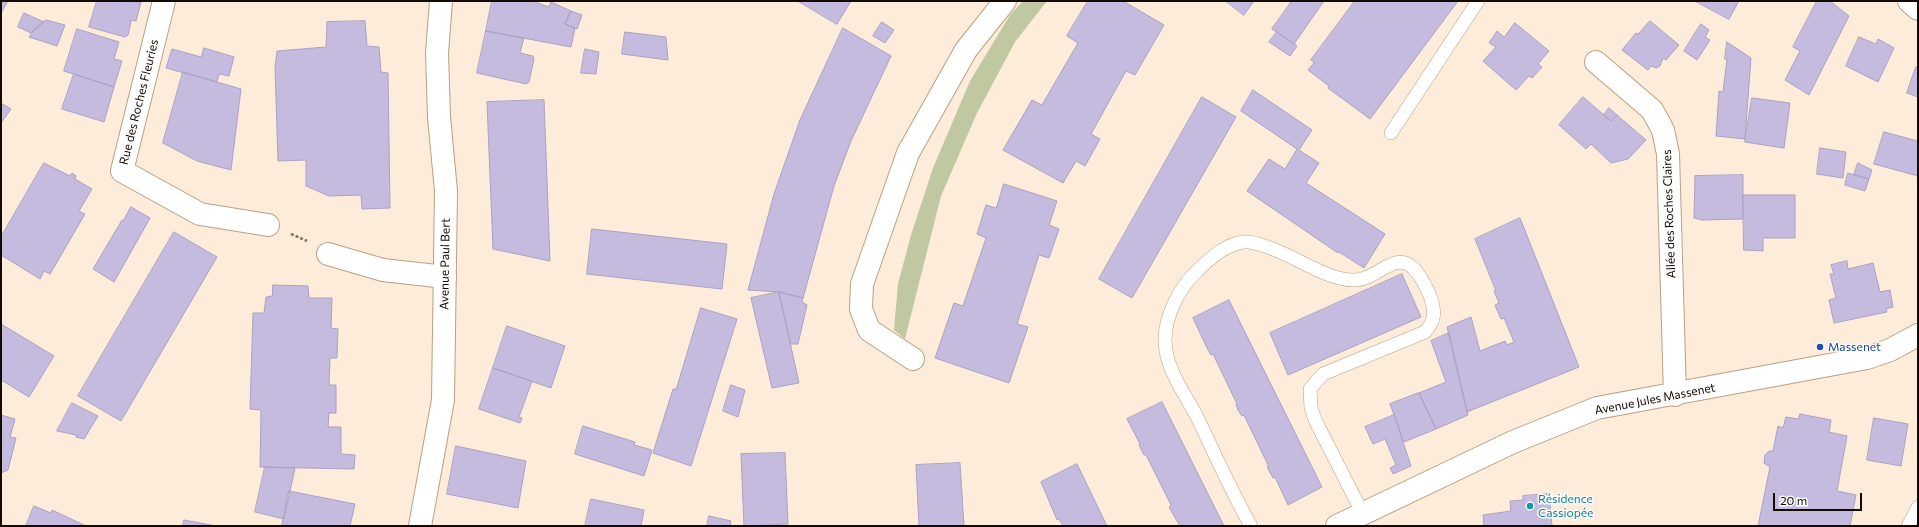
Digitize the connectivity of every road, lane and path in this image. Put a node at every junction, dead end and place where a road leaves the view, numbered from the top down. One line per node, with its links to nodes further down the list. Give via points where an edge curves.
1 (164, 1): 9 (street, Rue des Roches Fleuries, via 122,171 200,214)
2 (1005, 1): 13 (street, via 966,50 908,153 862,284 861,309 869,330)
3 (1478, 1): 8 (lane)
4 (1909, 1): 6 (street)
5 (439, 2): 11 (street, Avenue Paul Bert, via 437,53 439,117 446,191)
6 (1918, 9)
7 (1596, 62): 14 (street, Allée des Roches Claires, via 1652,110 1663,130 1668,154)
8 (1391, 133)
9 (268, 225): 10 (path, via 304,239)
10 (328, 254): 11 (street, via 383,270)
11 (445, 277): 17 (street, Avenue Paul Bert, via 443,400)
12 (1918, 335): 14 (street, Avenue Jules Massenet, via 1890,350 1867,358)
13 (913, 359)
14 (1675, 395): 16 (street, Avenue Jules Massenet, via 1597,408 1559,422)
15 (1918, 507): 20 (lane)
16 (1363, 514): 18 (lane, via 1316,422 1311,408 1310,389 1323,374 1425,332 1434,319 1430,295 1415,269 1407,263 1391,264 1357,281 1335,278 1271,247 1244,241 1216,253 1192,276 1170,312 1164,340 1176,379); 19 (street, Avenue Jules Massenet)
17 (420, 526)
18 (1251, 526)
19 (1337, 526)
20 (1908, 526)

